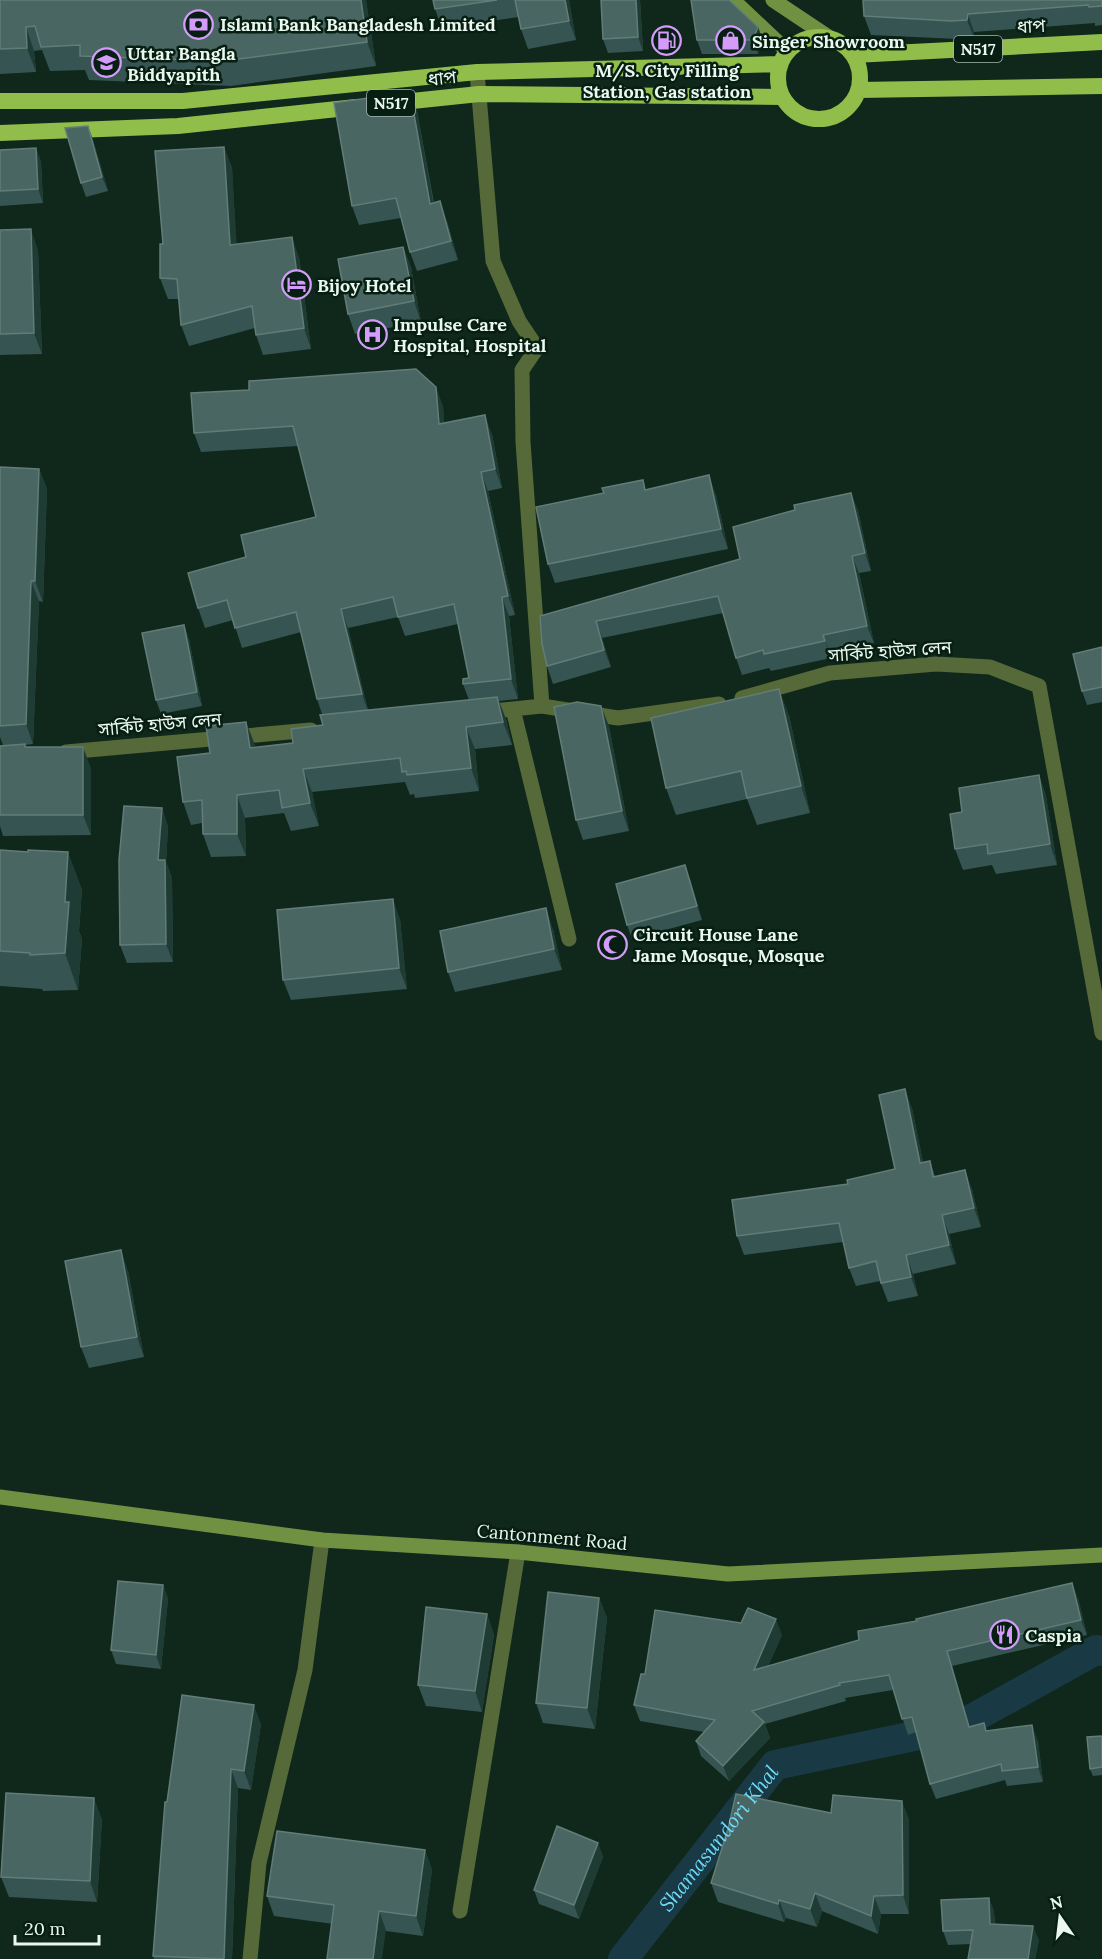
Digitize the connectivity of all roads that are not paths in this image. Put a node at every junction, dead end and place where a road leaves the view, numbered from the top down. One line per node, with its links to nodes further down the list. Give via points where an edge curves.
1 (733, 0): 6 (main road)
2 (773, 0): 3 (main road)
3 (830, 38): 5 (highway); 6 (highway, ধাপ / N517, via 800,41)
4 (1102, 42): 5 (highway, ধাপ / N517)
5 (854, 55): 9 (highway, via 861,78)
6 (784, 57): 7 (highway, ধাপ / N517); 11 (highway, via 777,75)
7 (477, 72): 10 (street); 12 (highway, ধাপ / N517, via 183,101)
8 (1102, 86): 9 (highway, N517)
9 (858, 90): 11 (highway, via 851,105 838,115 822,119 799,114)
10 (479, 94): 11 (highway, ধাপ / N517); 13 (highway, ধাপ / N517, via 178,126); 14 (street, via 494,261 519,321 537,348 522,370 522,382)
11 (782, 97)
12 (0, 101)
13 (0, 133)
14 (542, 706): 15 (street, সার্কিট হাউস লেন); 20 (street, সার্কিট হাউস লেন, via 618,718 726,703 830,673 936,664 990,667 1039,686)
15 (513, 709): 16 (street, সার্কিট হাউস লেন); 19 (street)
16 (466, 714)
17 (324, 728): 18 (street, সার্কিট হাউস লেন)
18 (46, 753)
19 (568, 939)
20 (1102, 1033)
21 (0, 1497): 22 (main road, Cantonment Road)
22 (322, 1540): 23 (main road, Cantonment Road); 26 (street, via 305,1670 260,1863)
23 (518, 1552): 24 (main road, Cantonment Road, via 728,1574); 25 (street)
24 (1102, 1555)
25 (460, 1911)
26 (250, 1959)

